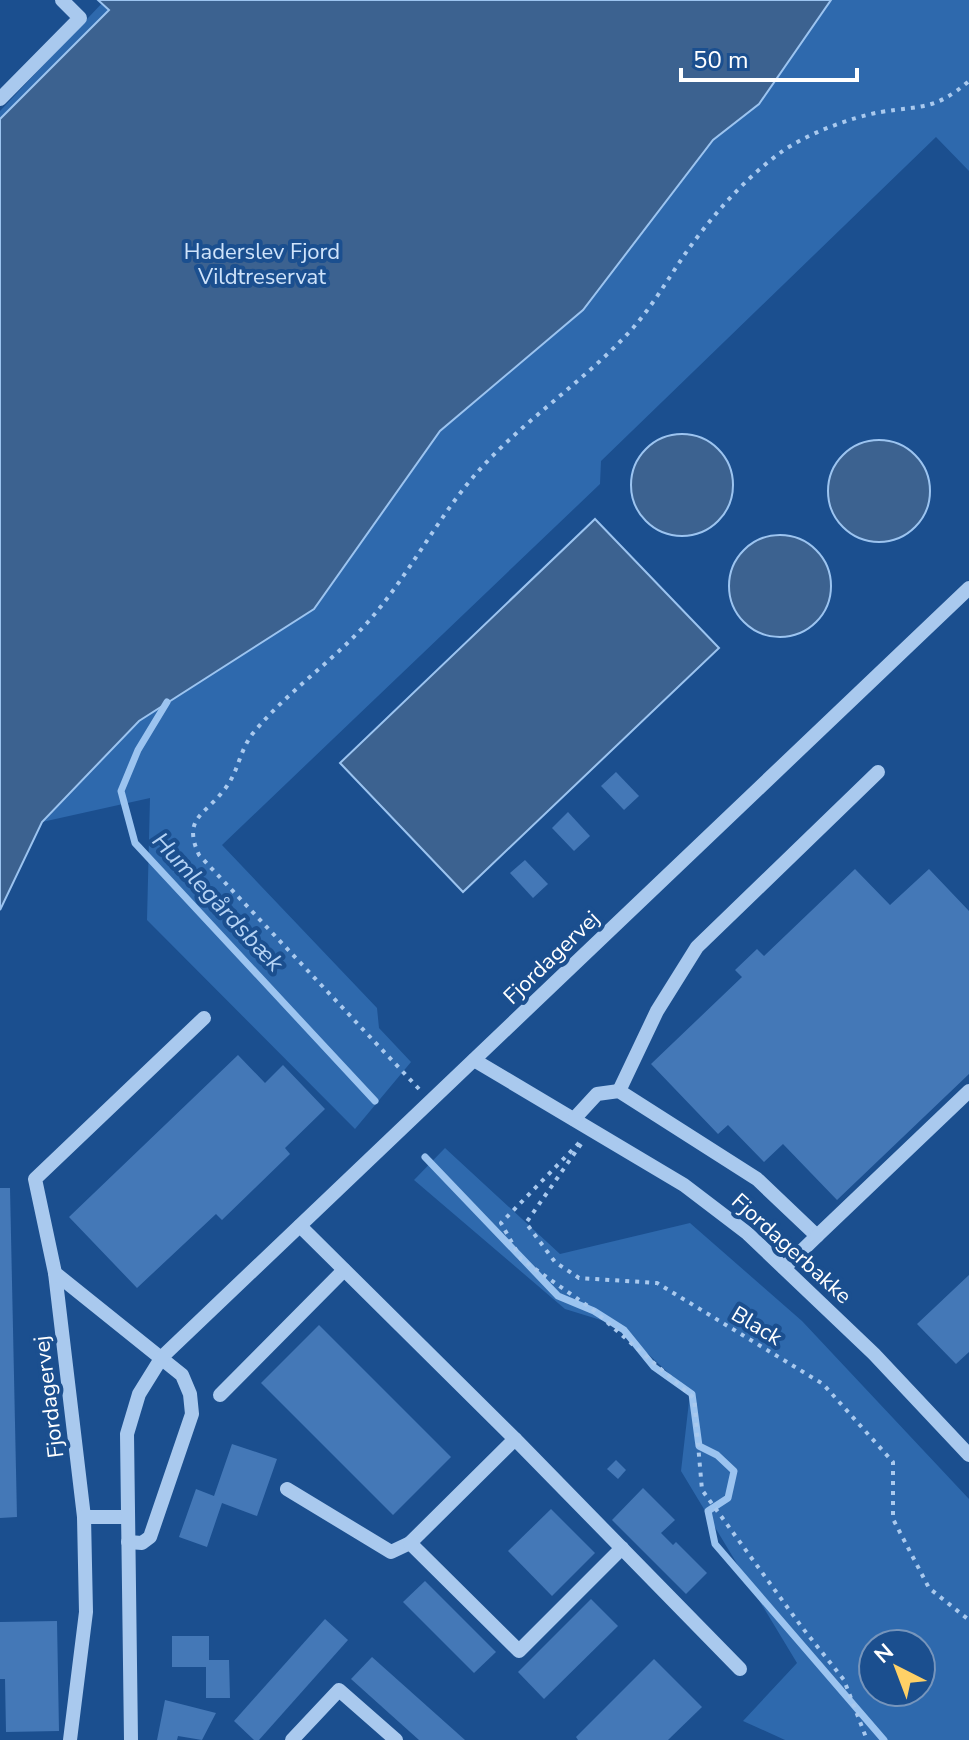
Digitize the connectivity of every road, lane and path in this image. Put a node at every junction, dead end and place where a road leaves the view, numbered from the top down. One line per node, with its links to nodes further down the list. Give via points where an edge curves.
1 (62, 0): 3 (street, via 80,18)
2 (969, 81): 10 (path, via 939,103 878,112 799,141 755,173 687,252 632,328 481,468 368,622 257,728 223,792 199,813 193,828 199,855)
3 (0, 99)
4 (969, 588): 7 (street, Fjordagervej)
5 (878, 772): 8 (street, via 697,947 657,1011)
6 (204, 1018): 17 (street, Fjordagervej, via 35,1179)
7 (474, 1060): 10 (street, Fjordagervej); 11 (street, Fjordagerbakke)
8 (619, 1091): 11 (street, via 597,1094); 14 (street, via 757,1179)
9 (969, 1091): 14 (street)
10 (431, 1101): 13 (street, Fjordagervej)
11 (574, 1119): 12 (street, Fjordagerbakke)
12 (591, 1130): 15 (street, Fjordagerbakke, via 684,1185); 28 (path, Black, via 526,1223 555,1262 579,1278 657,1283 823,1384 893,1462 893,1519 929,1588); 34 (path, via 501,1223 521,1259 592,1309 694,1398 702,1490 844,1680)
13 (300, 1226): 16 (street); 18 (street, Fjordagervej)
14 (817, 1236): 15 (street)
15 (784, 1268): 21 (street, Fjordagerbakke)
16 (344, 1270): 19 (street); 20 (street)
17 (55, 1273): 18 (street); 23 (street, Fjordagervej)
18 (162, 1357): 24 (street, Fjordagervej, via 139,1394 127,1434); 25 (street, via 182,1375 192,1414 150,1537 142,1543)
19 (220, 1395)
20 (515, 1439): 26 (street); 27 (street)
21 (969, 1455)
22 (287, 1489): 26 (street, via 391,1552)
23 (84, 1517): 24 (street); 30 (street, Fjordagervej, via 86,1612)
24 (128, 1517): 25 (street, Fjordagervej)
25 (128, 1542): 31 (street, Fjordagervej)
26 (410, 1543): 27 (street, via 519,1651)
27 (622, 1548): 29 (street)
28 (969, 1620)
29 (740, 1669)
30 (70, 1740)
31 (131, 1740)
32 (292, 1740): 33 (street, via 339,1690)
33 (396, 1740)
34 (867, 1740)

